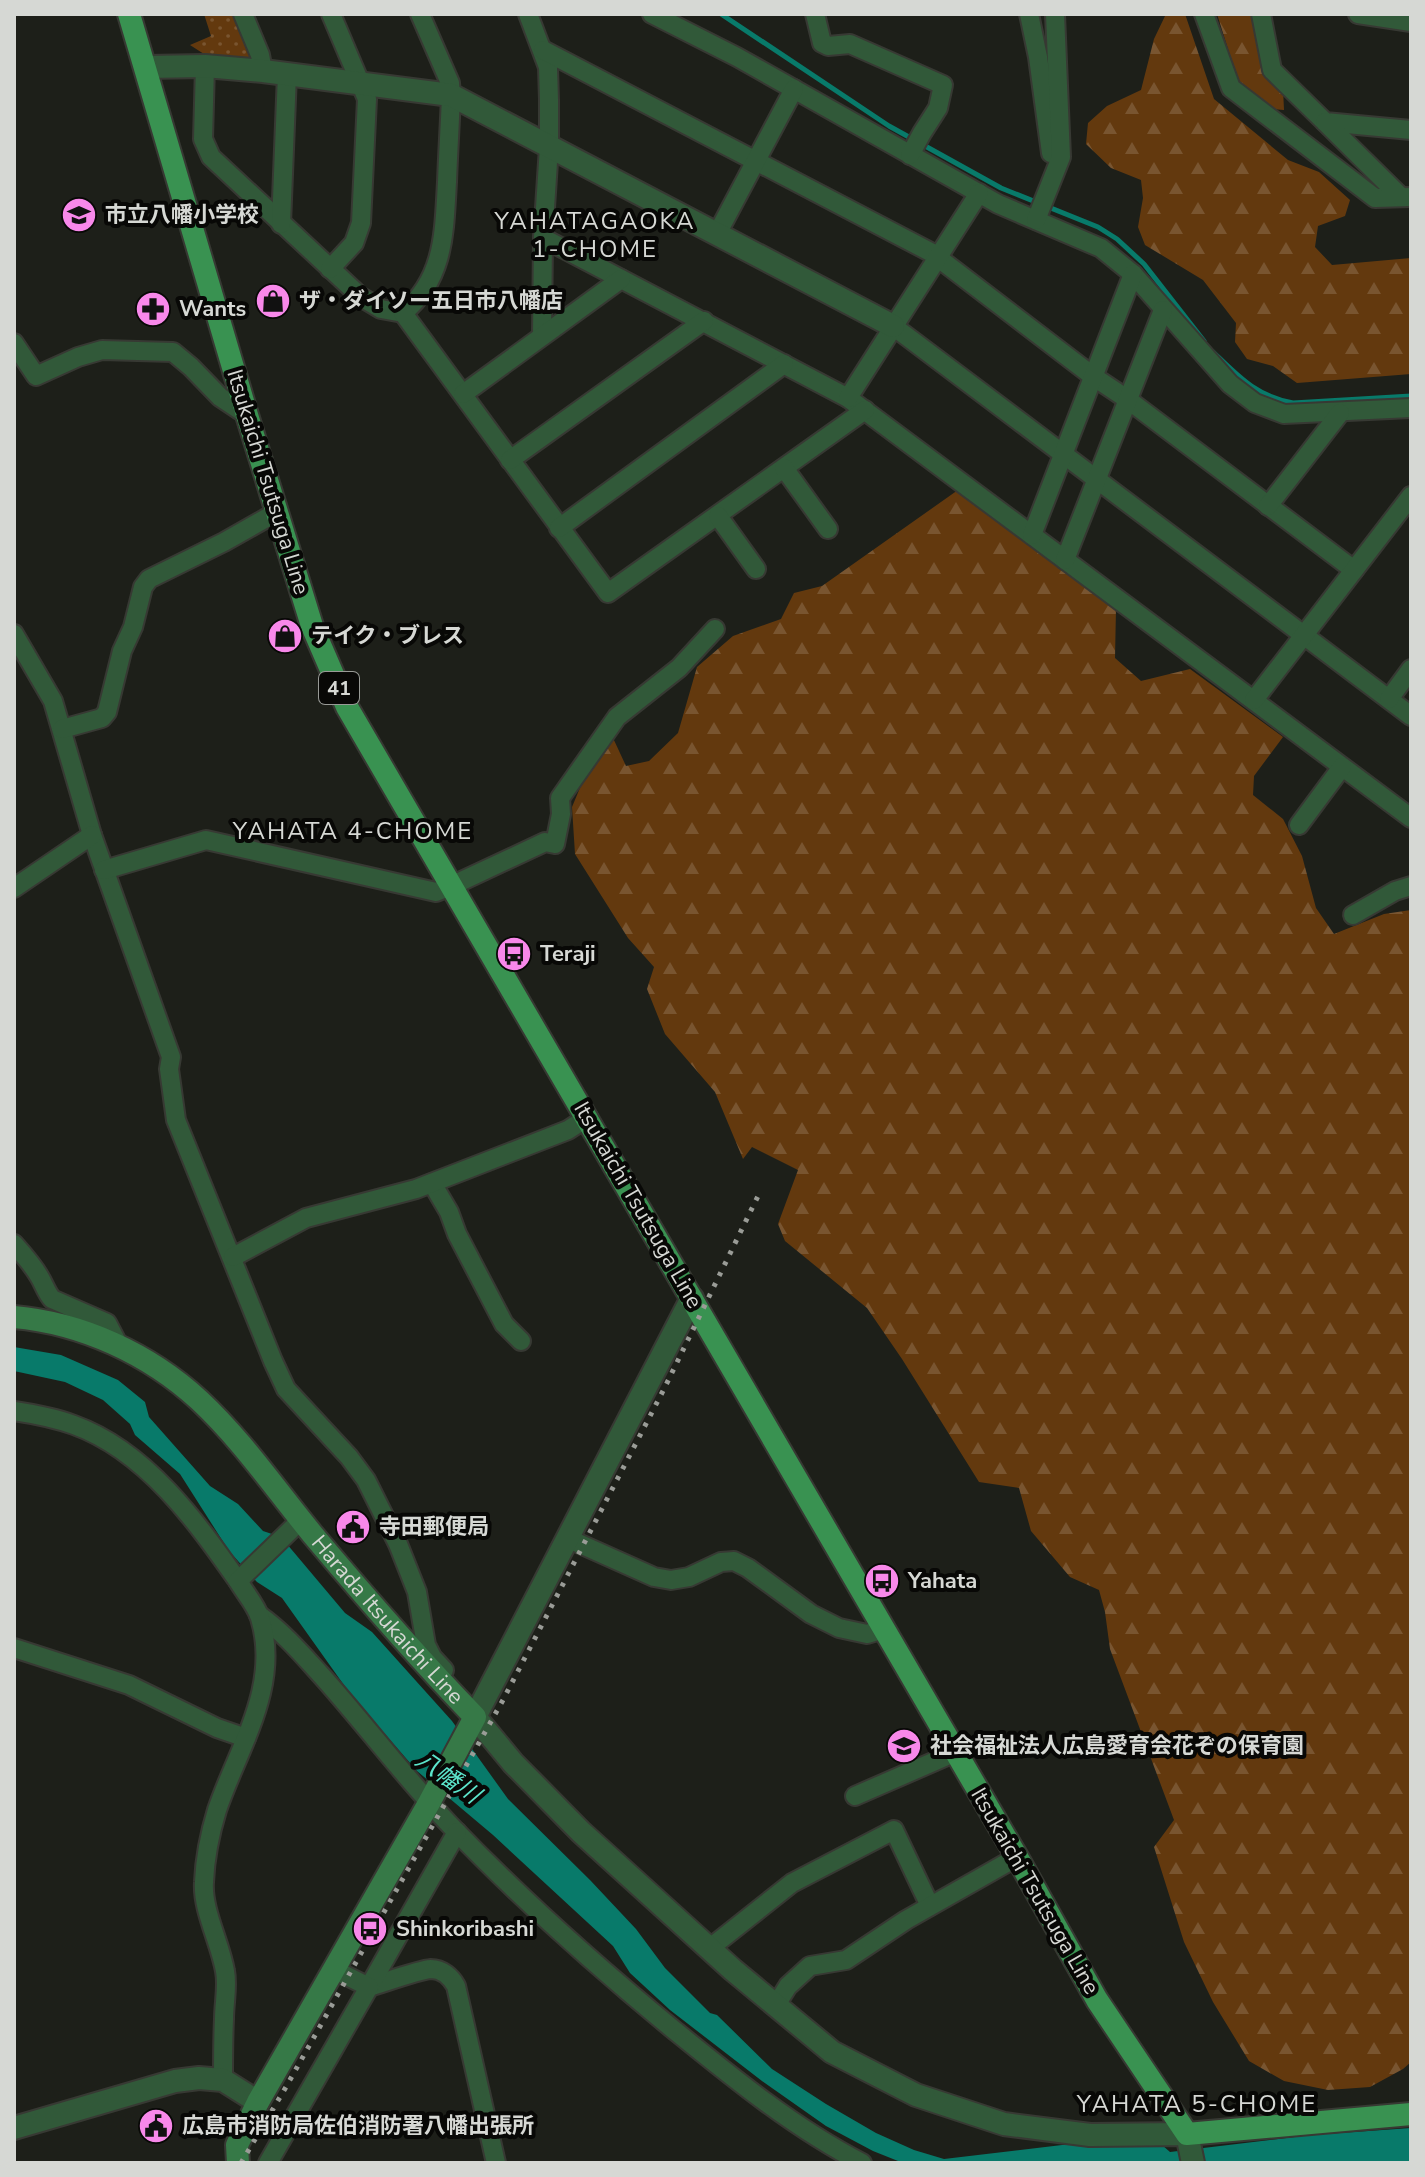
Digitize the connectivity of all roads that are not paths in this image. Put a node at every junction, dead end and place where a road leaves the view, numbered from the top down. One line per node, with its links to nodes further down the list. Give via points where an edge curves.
1 (129, 14): 16 (main road, Itsukaichi Tsutsuga Line / 41)
2 (243, 14): 17 (street)
3 (331, 14): 19 (street)
4 (420, 14): 21 (street)
5 (528, 14): 14 (street)
6 (652, 14): 20 (street)
7 (815, 14): 24 (street, via 822,43 850,44 943,85 938,108)
8 (1029, 14): 27 (street)
9 (1055, 14): 27 (street, via 1061,157)
10 (1204, 14): 29 (street, via 1231,88 1375,198)
11 (1261, 14): 22 (street, via 1272,70)
12 (1358, 14): 13 (street)
13 (1411, 22)
14 (543, 50): 25 (street); 26 (street)
15 (205, 66): 16 (street); 17 (street); 31 (street, via 206,149)
16 (146, 67): 52 (main road, Itsukaichi Tsutsuga Line / 41)
17 (263, 71): 18 (street)
18 (287, 74): 19 (street); 31 (street)
19 (361, 83): 21 (street); 35 (street, via 367,99 361,223 354,243)
20 (794, 89): 24 (street); 26 (street)
21 (451, 95): 25 (street); 39 (street, via 440,255 423,291)
22 (1325, 122): 23 (street); 29 (street)
23 (1411, 130)
24 (915, 146): 28 (street)
25 (549, 147): 32 (street); 33 (street)
26 (755, 160): 32 (street); 34 (street)
27 (1054, 172): 30 (street)
28 (979, 193): 30 (street, via 998,204); 34 (street)
29 (1406, 197)
30 (1040, 210): 36 (street)
31 (281, 224): 35 (street)
32 (717, 234): 41 (street)
33 (543, 238): 37 (street); 42 (street)
34 (938, 256): 41 (street); 45 (street)
35 (330, 269): 39 (street, via 370,304)
36 (1133, 274): 38 (street); 45 (street)
37 (621, 279): 40 (street); 42 (street)
38 (1163, 310): 48 (street); 51 (street, via 1230,384 1255,403 1284,414)
39 (403, 313): 46 (street)
40 (704, 321): 44 (street); 54 (street)
41 (893, 326): 47 (street); 53 (street)
42 (542, 336): 46 (street)
43 (14, 343): 52 (street, via 36,376 102,350 173,352)
44 (784, 364): 47 (street); 61 (street)
45 (1094, 377): 48 (street); 53 (street)
46 (463, 394): 54 (street)
47 (848, 398): 50 (street)
48 (1127, 399): 56 (street); 58 (street)
49 (1411, 408): 51 (street)
50 (865, 410): 55 (street); 63 (street)
51 (1340, 413): 58 (street)
52 (247, 415): 59 (main road, Itsukaichi Tsutsuga Line / 41)
53 (1062, 454): 56 (street); 63 (street)
54 (510, 460): 61 (street)
55 (784, 468): 60 (street); 62 (street)
56 (1096, 481): 64 (street); 69 (street)
57 (1411, 496): 66 (street)
58 (1268, 506): 66 (street)
59 (277, 512): 74 (street, via 149,579 122,651 107,712); 80 (main road, Itsukaichi Tsutsuga Line / 41, via 312,626 347,707)
60 (718, 516): 61 (street, via 608,593); 65 (street)
61 (559, 528)
62 (828, 529)
63 (1032, 535): 64 (street)
64 (1065, 560): 72 (street)
65 (756, 569)
66 (1354, 570): 69 (street)
67 (715, 629): 80 (street, via 679,668 617,717 560,798 555,844 545,842)
68 (14, 634): 74 (street, via 49,691)
69 (1304, 636): 71 (street); 72 (street)
70 (1411, 669): 71 (street)
71 (1389, 699): 73 (street)
72 (1254, 700): 75 (street)
73 (1411, 716)
74 (62, 729): 78 (street)
75 (1342, 767): 76 (street); 77 (street)
76 (1411, 818)
77 (1299, 825)
78 (92, 835): 79 (street); 82 (street)
79 (104, 870): 80 (street, via 206,840 436,892); 87 (street, via 171,1057 176,1120)
80 (451, 886): 84 (main road, Itsukaichi Tsutsuga Line / 41)
81 (1411, 886): 83 (street)
82 (14, 888)
83 (1353, 915)
84 (588, 1117): 85 (street, via 568,1130); 88 (main road, Itsukaichi Tsutsuga Line / 41)
85 (432, 1183): 87 (street, via 306,1218); 90 (street, via 504,1324)
86 (14, 1244): 91 (street, via 52,1299 107,1323)
87 (233, 1257): 99 (street, via 286,1389 366,1480 417,1592 426,1645 462,1689)
88 (692, 1298): 94 (street); 97 (main road, Itsukaichi Tsutsuga Line / 41)
89 (14, 1317): 91 (main road, Harada Itsukaichi Line, via 66,1326)
90 (521, 1341)
91 (119, 1346): 93 (main road, Harada Itsukaichi Line, via 172,1376 201,1401)
92 (14, 1411): 95 (street, via 74,1425 125,1453 168,1492)
93 (298, 1523): 95 (street); 99 (main road, Harada Itsukaichi Line)
94 (569, 1539): 97 (street, via 671,1580 734,1561 839,1628 867,1634); 99 (street)
95 (240, 1580): 96 (street)
96 (259, 1615): 100 (street, via 265,1662 262,1696); 103 (street, via 326,1680)
97 (884, 1629): 101 (main road, Itsukaichi Tsutsuga Line / 41)
98 (14, 1648): 100 (street, via 129,1685)
99 (469, 1716): 103 (main road, Harada Itsukaichi Line); 107 (street, via 581,1832)
100 (246, 1738): 111 (street, via 212,1828 203,1886 226,1979)
101 (956, 1752): 102 (street); 105 (main road, Itsukaichi Tsutsuga Line / 41)
102 (855, 1796)
103 (431, 1800): 104 (street); 108 (main road, Harada Itsukaichi Line)
104 (457, 1832): 109 (street); 119 (street, via 601,1969 722,2069)
105 (1017, 1857): 106 (street); 115 (main road, Itsukaichi Tsutsuga Line / 41, via 1097,2000)
106 (930, 1906): 107 (street, via 894,1830 792,1883); 110 (street, via 846,1960 810,1966)
107 (710, 1948): 110 (street)
108 (335, 1970): 109 (street); 112 (main road, Harada Itsukaichi Line)
109 (369, 1987): 117 (street); 118 (street, via 432,1969 451,1978)
110 (776, 2005): 115 (street, via 832,2052 916,2095 1004,2124)
111 (223, 2080): 112 (street); 114 (street, via 175,2081)
112 (258, 2102): 116 (main road, Harada Itsukaichi Line)
113 (1411, 2114): 115 (main road)
114 (14, 2128)
115 (1190, 2147)
116 (234, 2157)
117 (268, 2163)
118 (496, 2163)
119 (862, 2163)

